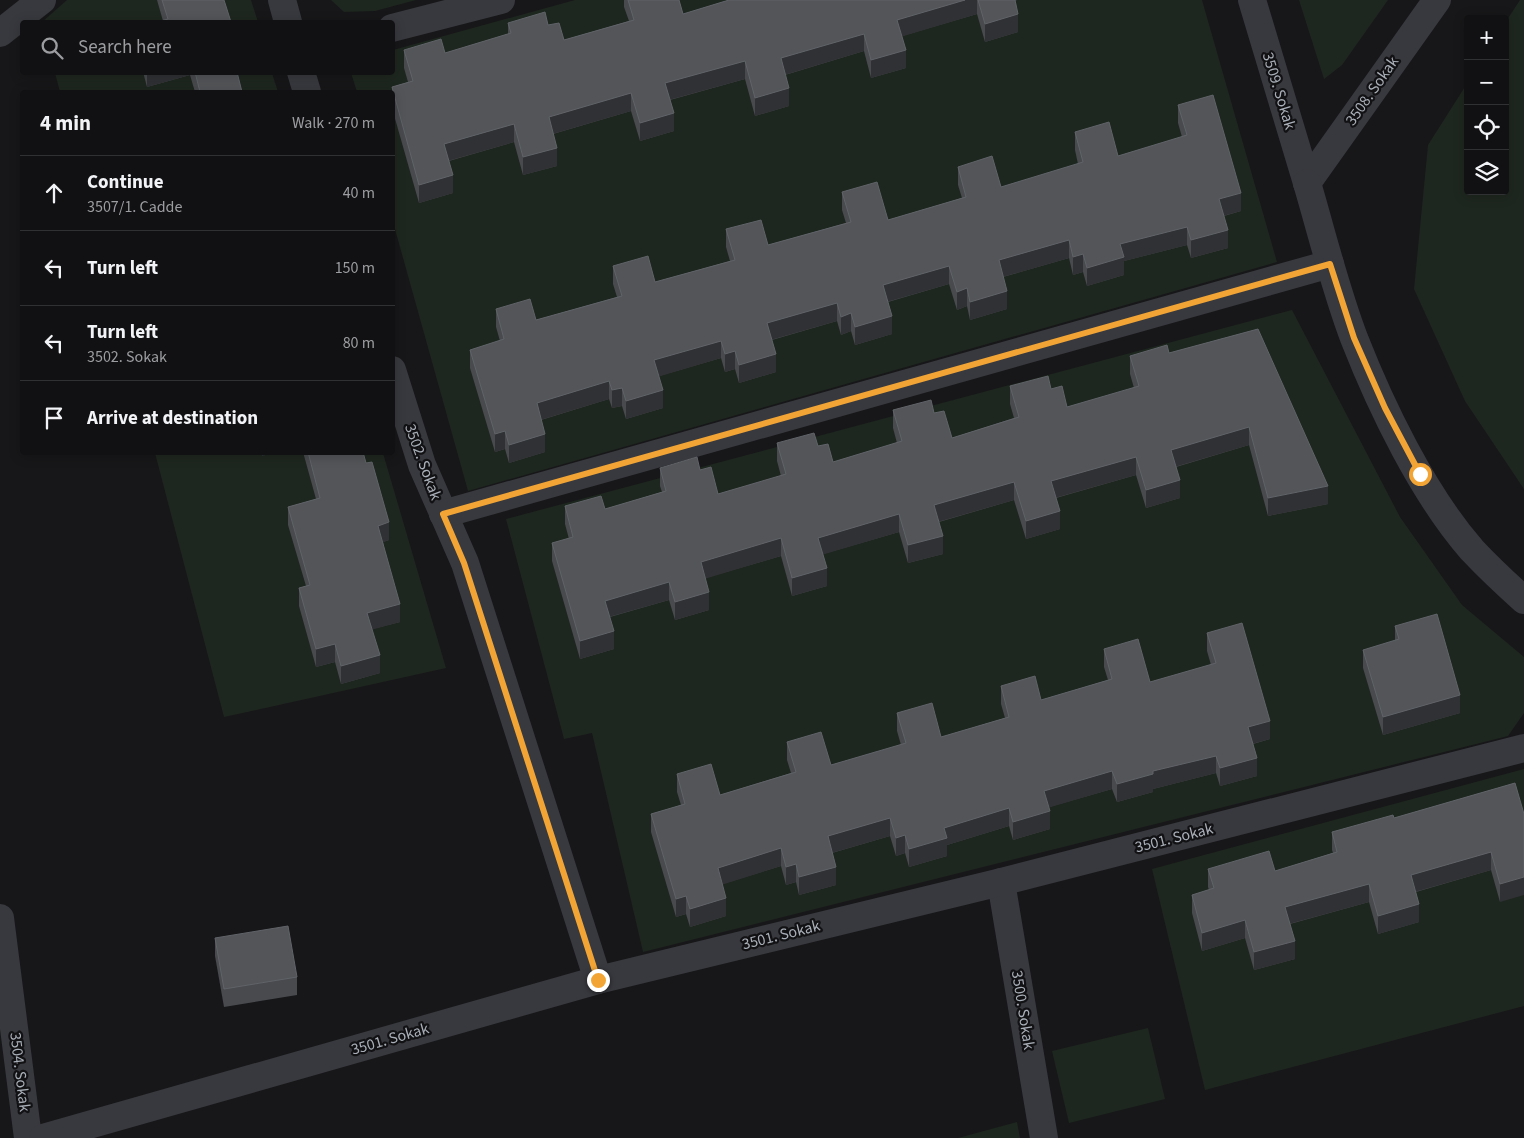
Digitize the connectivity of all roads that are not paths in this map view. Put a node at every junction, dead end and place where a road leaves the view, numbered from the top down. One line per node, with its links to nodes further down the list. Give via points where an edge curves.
1 (282, 0): 6 (street)
2 (501, 0): 7 (street)
3 (1252, 0): 11 (street, 3509. Sokak)
4 (1437, 0): 11 (street, 3508. Sokak)
5 (32, 4): 8 (street)
6 (287, 20)
7 (395, 27)
8 (0, 33)
9 (302, 75): 10 (street)
10 (306, 90)
11 (1306, 183): 12 (street, 3509. Sokak)
12 (1330, 264): 14 (street); 15 (street, 3509. Sokak, via 1354,338 1385,408 1420,474 1443,512 1472,549)
13 (395, 380): 14 (street, 3502. Sokak, via 422,465)
14 (443, 514): 19 (street, 3502. Sokak, via 464,563)
15 (1524, 600)
16 (1524, 748): 17 (street, 3501. Sokak)
17 (1001, 882): 19 (street, 3501. Sokak); 22 (street, 3500. Sokak)
18 (0, 918): 20 (street, 3504. Sokak)
19 (598, 980): 21 (street, 3501. Sokak)
20 (28, 1138)
21 (43, 1138)
22 (1044, 1138)

